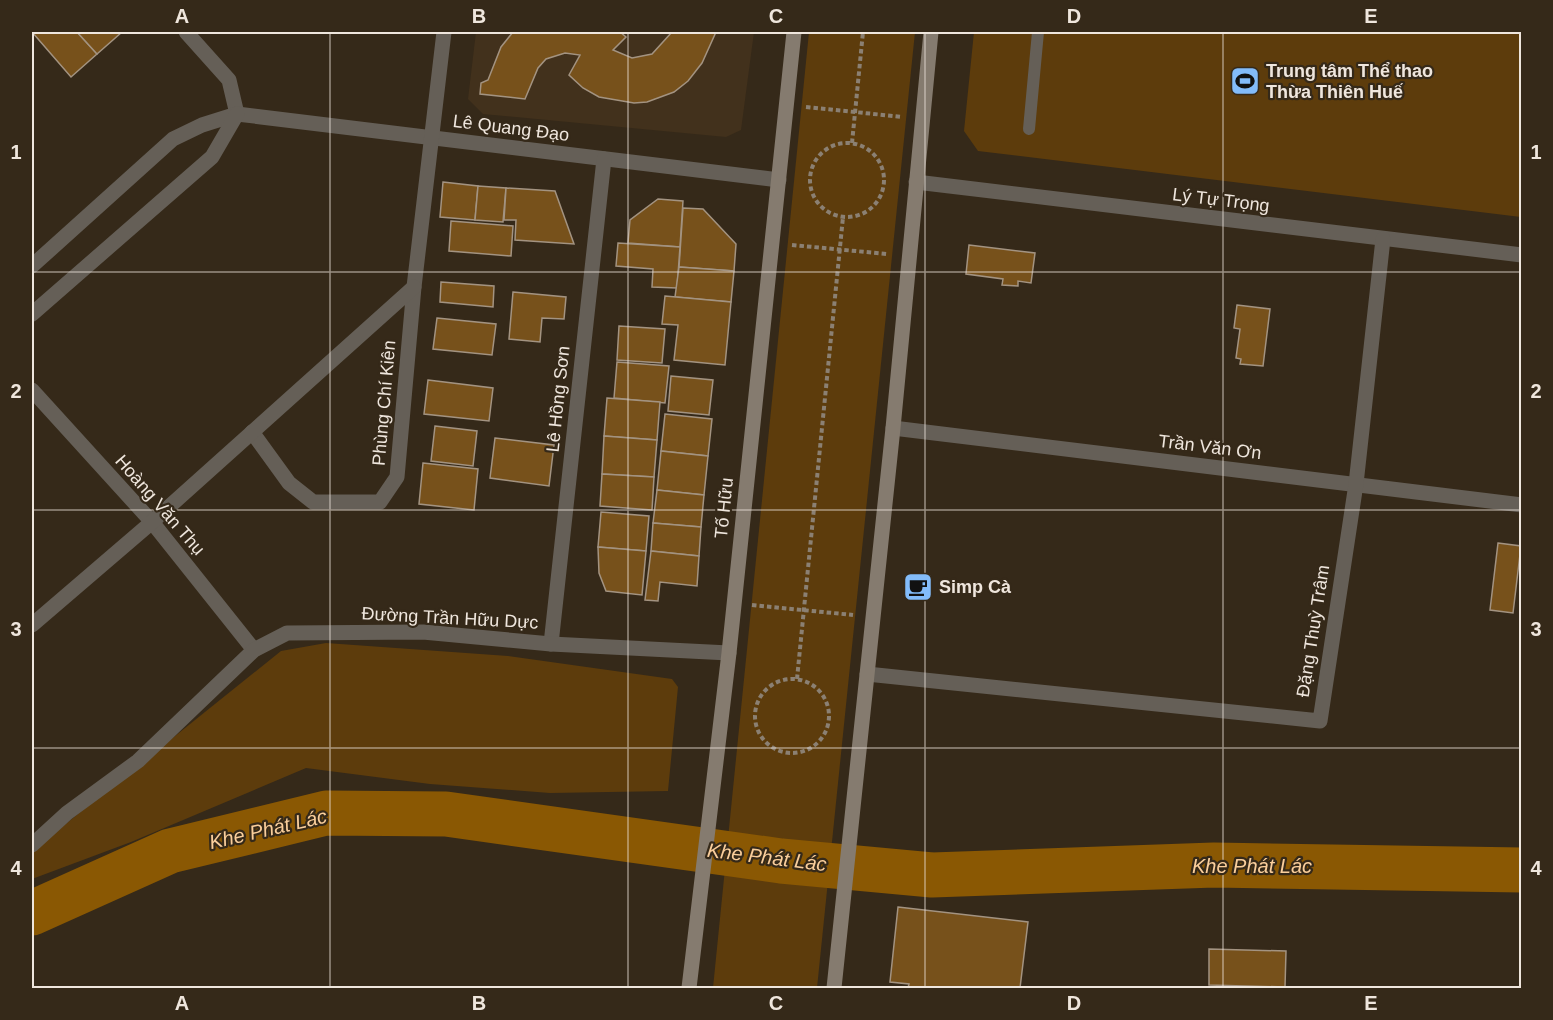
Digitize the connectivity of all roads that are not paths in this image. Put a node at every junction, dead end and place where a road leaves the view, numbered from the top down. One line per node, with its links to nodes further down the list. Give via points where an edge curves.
1 (186, 32): 6 (street, via 229,80)
2 (444, 32): 8 (street, Phùng Chí Kiên)
3 (794, 32): 10 (main road, Tố Hữu)
4 (931, 32): 11 (main road)
5 (1038, 32): 7 (lane)
6 (237, 114): 8 (street, Lê Quang Đạo); 14 (street, Lê Quang Đạo, via 173,139); 16 (street, via 212,157)
7 (1029, 129)
8 (432, 138): 9 (street, Lê Quang Đạo); 15 (street, Phùng Chí Kiên)
9 (604, 159): 10 (street, Lê Quang Đạo); 24 (street, Lê Hồng Sơn)
10 (779, 180): 26 (main road, Tố Hữu)
11 (916, 182): 12 (street, Lý Tự Trọng); 18 (main road)
12 (1383, 239): 13 (street, Lý Tự Trọng); 20 (street, Đặng Thuỳ Trâm)
13 (1521, 255)
14 (32, 266)
15 (414, 286): 19 (street, Phùng Chí Kiên); 19 (street, Phùng Chí Kiên, via 397,477 380,502 313,502 289,483)
16 (32, 314)
17 (32, 390): 22 (street, Hoàng Văn Thụ)
18 (893, 428): 20 (street, Trần Văn Ơn); 27 (main road)
19 (252, 432): 22 (street, Phùng Chí Kiên)
20 (1356, 484): 21 (street, Trần Văn Ơn); 27 (street, Đặng Thuỳ Trâm, via 1320,721)
21 (1521, 505)
22 (152, 522): 23 (street, Phùng Chí Kiên); 25 (street, Hoàng Văn Thụ)
23 (32, 625)
24 (551, 644): 25 (street, Đường Trần Hữu Dực, via 423,632 324,631 287,633); 26 (street, Đường Trần Hữu Dực)
25 (254, 650): 28 (street, Đường Trần Hữu Dực, via 138,761 67,813)
26 (729, 653): 29 (main road, Tố Hữu)
27 (867, 674): 30 (main road)
28 (32, 845)
29 (689, 988)
30 (834, 988)

